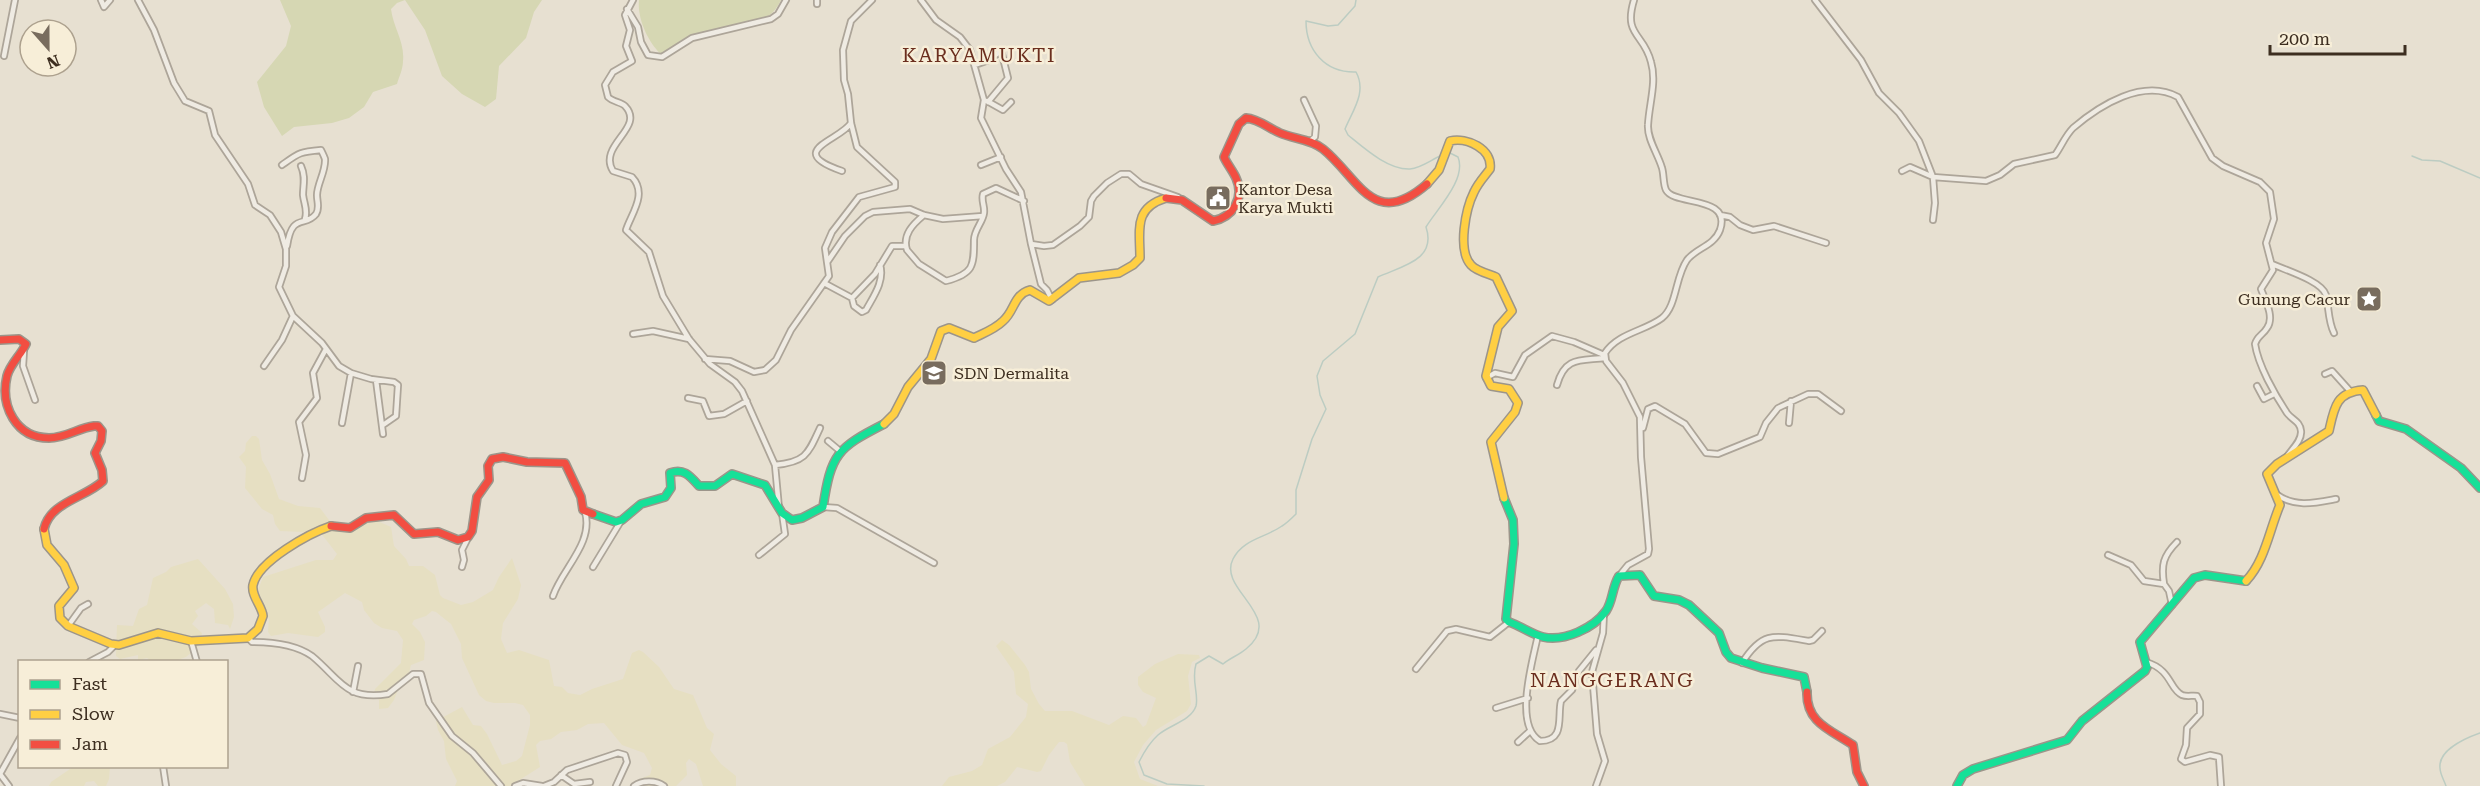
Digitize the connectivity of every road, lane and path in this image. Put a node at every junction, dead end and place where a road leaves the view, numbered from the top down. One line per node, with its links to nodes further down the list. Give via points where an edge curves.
1 (15, 0): 12 (street)
2 (101, 0): 3 (street, via 103,7)
3 (110, 0)
4 (138, 0): 36 (street, via 152,24 174,83 185,101 208,111 215,135 248,184 255,205 267,211 274,221)
5 (633, 0): 11 (street)
6 (786, 0): 11 (street, via 771,19 692,38 662,57 648,55 644,50 638,27)
7 (872, 0): 17 (street, via 851,21 843,50)
8 (921, 0): 13 (street, via 936,20 964,40)
9 (1634, 0): 28 (street, via 1632,29 1649,52 1652,64 1648,128 1665,188 1672,195 1707,205)
10 (1815, 0): 25 (street, via 1858,55 1879,93 1899,112 1919,141)
11 (627, 9): 46 (street, via 625,18 630,33 626,46 632,61 613,72 605,85 608,98 625,105 631,122 613,148 609,164 613,171 633,177 637,183 637,208 626,230 649,252 663,296)
12 (4, 56)
13 (975, 65): 15 (street); 15 (street, via 1002,54 1008,78)
14 (1304, 100): 18 (street, via 1316,126 1315,138)
15 (986, 101): 16 (street, via 1003,110); 19 (street, via 981,118)
16 (1011, 102)
17 (851, 123): 23 (street, via 818,149 823,164); 37 (street, via 857,147 896,186 859,197 826,242)
18 (1310, 141): 26 (street, via 1280,133 1254,119 1244,119 1224,157 1238,186 1234,212 1223,220 1213,221); 55 (street, via 1329,155 1360,191 1380,202 1416,193 1439,172 1450,141 1462,139 1484,151 1491,162 1474,190 1464,235 1468,262 1496,277 1512,311 1498,327)
19 (1000, 157): 21 (street); 27 (street)
20 (282, 165): 31 (street, via 295,154 322,151 325,159 317,193 318,209 314,216)
21 (981, 165)
22 (301, 166): 31 (street, via 305,175)
23 (842, 171)
24 (1902, 171): 25 (street, via 1910,167)
25 (1933, 177): 32 (street); 38 (street, via 1977,182 1994,178 2014,164 2055,155 2072,129 2126,95 2149,89 2169,92 2178,97 2212,158 2260,182 2270,192 2275,213 2266,243)
26 (1180, 198): 34 (street, via 1141,184 1129,174 1121,174 1094,196 1089,217 1080,226 1053,245); 42 (street, via 1159,200 1144,209 1140,258 1136,263 1111,276 1076,279)
27 (1024, 201): 30 (street, via 993,188 982,195); 34 (street)
28 (1720, 215): 33 (street, via 1753,230 1774,226); 50 (street, via 1717,237 1687,260 1664,316 1609,347)
29 (924, 216): 30 (street); 35 (street, via 910,228); 37 (street, via 910,209 864,216 831,253)
30 (983, 216): 35 (street, via 974,238 971,268 963,277 943,281 911,256)
31 (305, 219): 36 (street, via 290,230)
32 (1933, 220)
33 (1826, 243)
34 (1031, 244): 42 (street, via 1041,284)
35 (905, 246): 39 (street, via 892,246)
36 (286, 249): 43 (street, via 286,266 279,287)
37 (828, 263): 40 (street, via 829,276)
38 (2272, 264): 44 (street, via 2320,285); 60 (street, via 2272,273 2261,287 2269,325 2255,344)
39 (880, 265): 41 (street); 41 (street, via 879,285 866,310 855,308)
40 (824, 283): 41 (street); 51 (street, via 770,367 754,372 730,361)
41 (852, 298)
42 (1052, 300): 73 (street, via 1027,290 1014,299 1005,319 974,338 949,328 941,331 931,359 908,387 894,414)
43 (293, 316): 49 (street); 52 (street)
44 (2334, 333)
45 (633, 334): 46 (street, via 654,331)
46 (689, 339): 51 (street)
47 (0, 340): 48 (street, via 24,341)
48 (24, 348): 62 (street, via 23,366); 98 (street, via 8,375 3,396 12,426 31,436 50,438 71,435 91,425 102,431 95,453 103,480 93,490 48,515 44,526 47,546 66,568 74,588 58,611 61,621)
49 (326, 349): 53 (street, via 339,366); 76 (street, via 313,373 317,398 299,422 306,454)
50 (1605, 357): 55 (street, via 1551,336 1525,355 1513,377 1495,373); 57 (street, via 1571,362); 71 (street, via 1637,409)
51 (705, 359): 63 (street, via 735,382)
52 (264, 366)
53 (351, 373): 56 (street); 66 (street)
54 (2325, 374): 59 (street, via 2332,371)
55 (1486, 378): 97 (street, via 1491,386 1509,388 1518,403 1491,442 1501,492 1513,520 1506,612)
56 (375, 380): 68 (street); 68 (street, via 394,382 398,387 396,416)
57 (1557, 385)
58 (2257, 386): 60 (street, via 2264,399)
59 (2350, 391): 74 (street, via 2335,404 2329,431); 77 (street, via 2363,390 2379,421 2406,429 2461,468)
60 (2274, 394): 74 (street, via 2301,429 2300,439)
61 (688, 398): 63 (street, via 703,401 710,416 724,414)
62 (35, 400)
63 (747, 401): 75 (street)
64 (1791, 401): 65 (street, via 1815,393); 67 (street); 71 (street, via 1770,416 1760,437 1718,454 1706,453 1685,424 1655,406 1648,409)
65 (1841, 411)
66 (342, 423)
67 (1789, 423)
68 (383, 425): 70 (street)
69 (820, 428): 75 (street, via 803,458)
70 (383, 434)
71 (1641, 434): 91 (street, via 1649,552)
72 (828, 441): 73 (street)
73 (840, 451): 80 (street, via 828,474)
74 (2287, 458): 78 (street, via 2267,474)
75 (776, 465): 81 (street)
76 (302, 478)
77 (2480, 488)
78 (2276, 493): 79 (street, via 2286,501 2301,504); 95 (street, via 2279,511 2264,554 2249,579 2243,582 2209,575 2196,577)
79 (2336, 499)
80 (823, 507): 81 (street, via 796,520 789,519); 88 (street, via 837,508)
81 (781, 510): 83 (street, via 762,483 732,474 715,486 699,486 687,473 678,470 670,473 671,488 665,497 641,504); 86 (street, via 785,534)
82 (585, 512): 83 (street, via 613,522); 84 (street, via 566,463 498,457 490,461 489,480 477,497); 93 (street, via 587,522 582,541)
83 (622, 520): 90 (street)
84 (469, 536): 89 (street, via 462,550); 101 (street, via 460,540 438,532 414,534 393,515 366,518 350,528 332,526 304,538 276,557 255,581 253,590 264,618)
85 (2177, 542): 92 (street, via 2164,556)
86 (759, 555)
87 (2108, 555): 92 (street, via 2131,565 2144,581)
88 (934, 563)
89 (462, 567)
90 (593, 567)
91 (1619, 576): 96 (street); 108 (street, via 1640,575 1654,596 1684,602 1719,633 1728,655)
92 (2164, 584): 95 (street)
93 (553, 596)
94 (88, 604): 98 (street)
95 (2172, 605): 107 (street, via 2140,642)
96 (1604, 613): 100 (street, via 1593,624 1571,634 1554,638); 104 (street, via 1603,633)
97 (1509, 622): 100 (street); 110 (street, via 1490,637 1456,629 1447,631)
98 (68, 626): 103 (street)
99 (1822, 631): 108 (street, via 1809,641 1766,638 1754,645)
100 (1538, 635): 112 (street)
101 (249, 639): 102 (street); 111 (street, via 298,649)
102 (190, 640): 103 (street, via 158,633); 106 (street)
103 (115, 645): 105 (street)
104 (1596, 650): 116 (street, via 1579,671 1572,690 1560,701 1560,725 1555,736 1540,741); 131 (street, via 1591,686 1597,734 1605,760)
105 (93, 660)
106 (196, 660)
107 (2146, 662): 133 (street, via 2145,671 2082,721 2067,740 1973,769); 134 (street, via 2164,670 2179,693 2199,698 2200,714 2187,728 2181,759 2185,762 2210,755 2219,757)
108 (1742, 663): 132 (street, via 1804,677 1810,715 1853,745 1857,772)
109 (358, 666): 111 (street)
110 (1416, 669)
111 (353, 692): 125 (street, via 388,694 415,673 421,674 429,703 452,736 478,758)
112 (1528, 698): 113 (street); 116 (street)
113 (1496, 708)
114 (0, 714): 115 (street)
115 (18, 718)
116 (1530, 731): 118 (street)
117 (18, 742): 123 (street, via 0,774)
118 (1518, 742)
119 (162, 768): 124 (street)
120 (561, 775): 121 (street, via 574,784); 127 (street); 128 (street, via 602,757 623,754 627,762)
121 (590, 783)
122 (525, 785): 126 (street); 127 (street)
123 (9, 786)
124 (166, 786)
125 (501, 786)
126 (515, 786)
127 (543, 786)
128 (616, 786)
129 (634, 786): 130 (street, via 645,781)
130 (664, 786)
131 (1596, 786)
132 (1864, 786)
133 (1957, 786)
134 (2221, 786)

